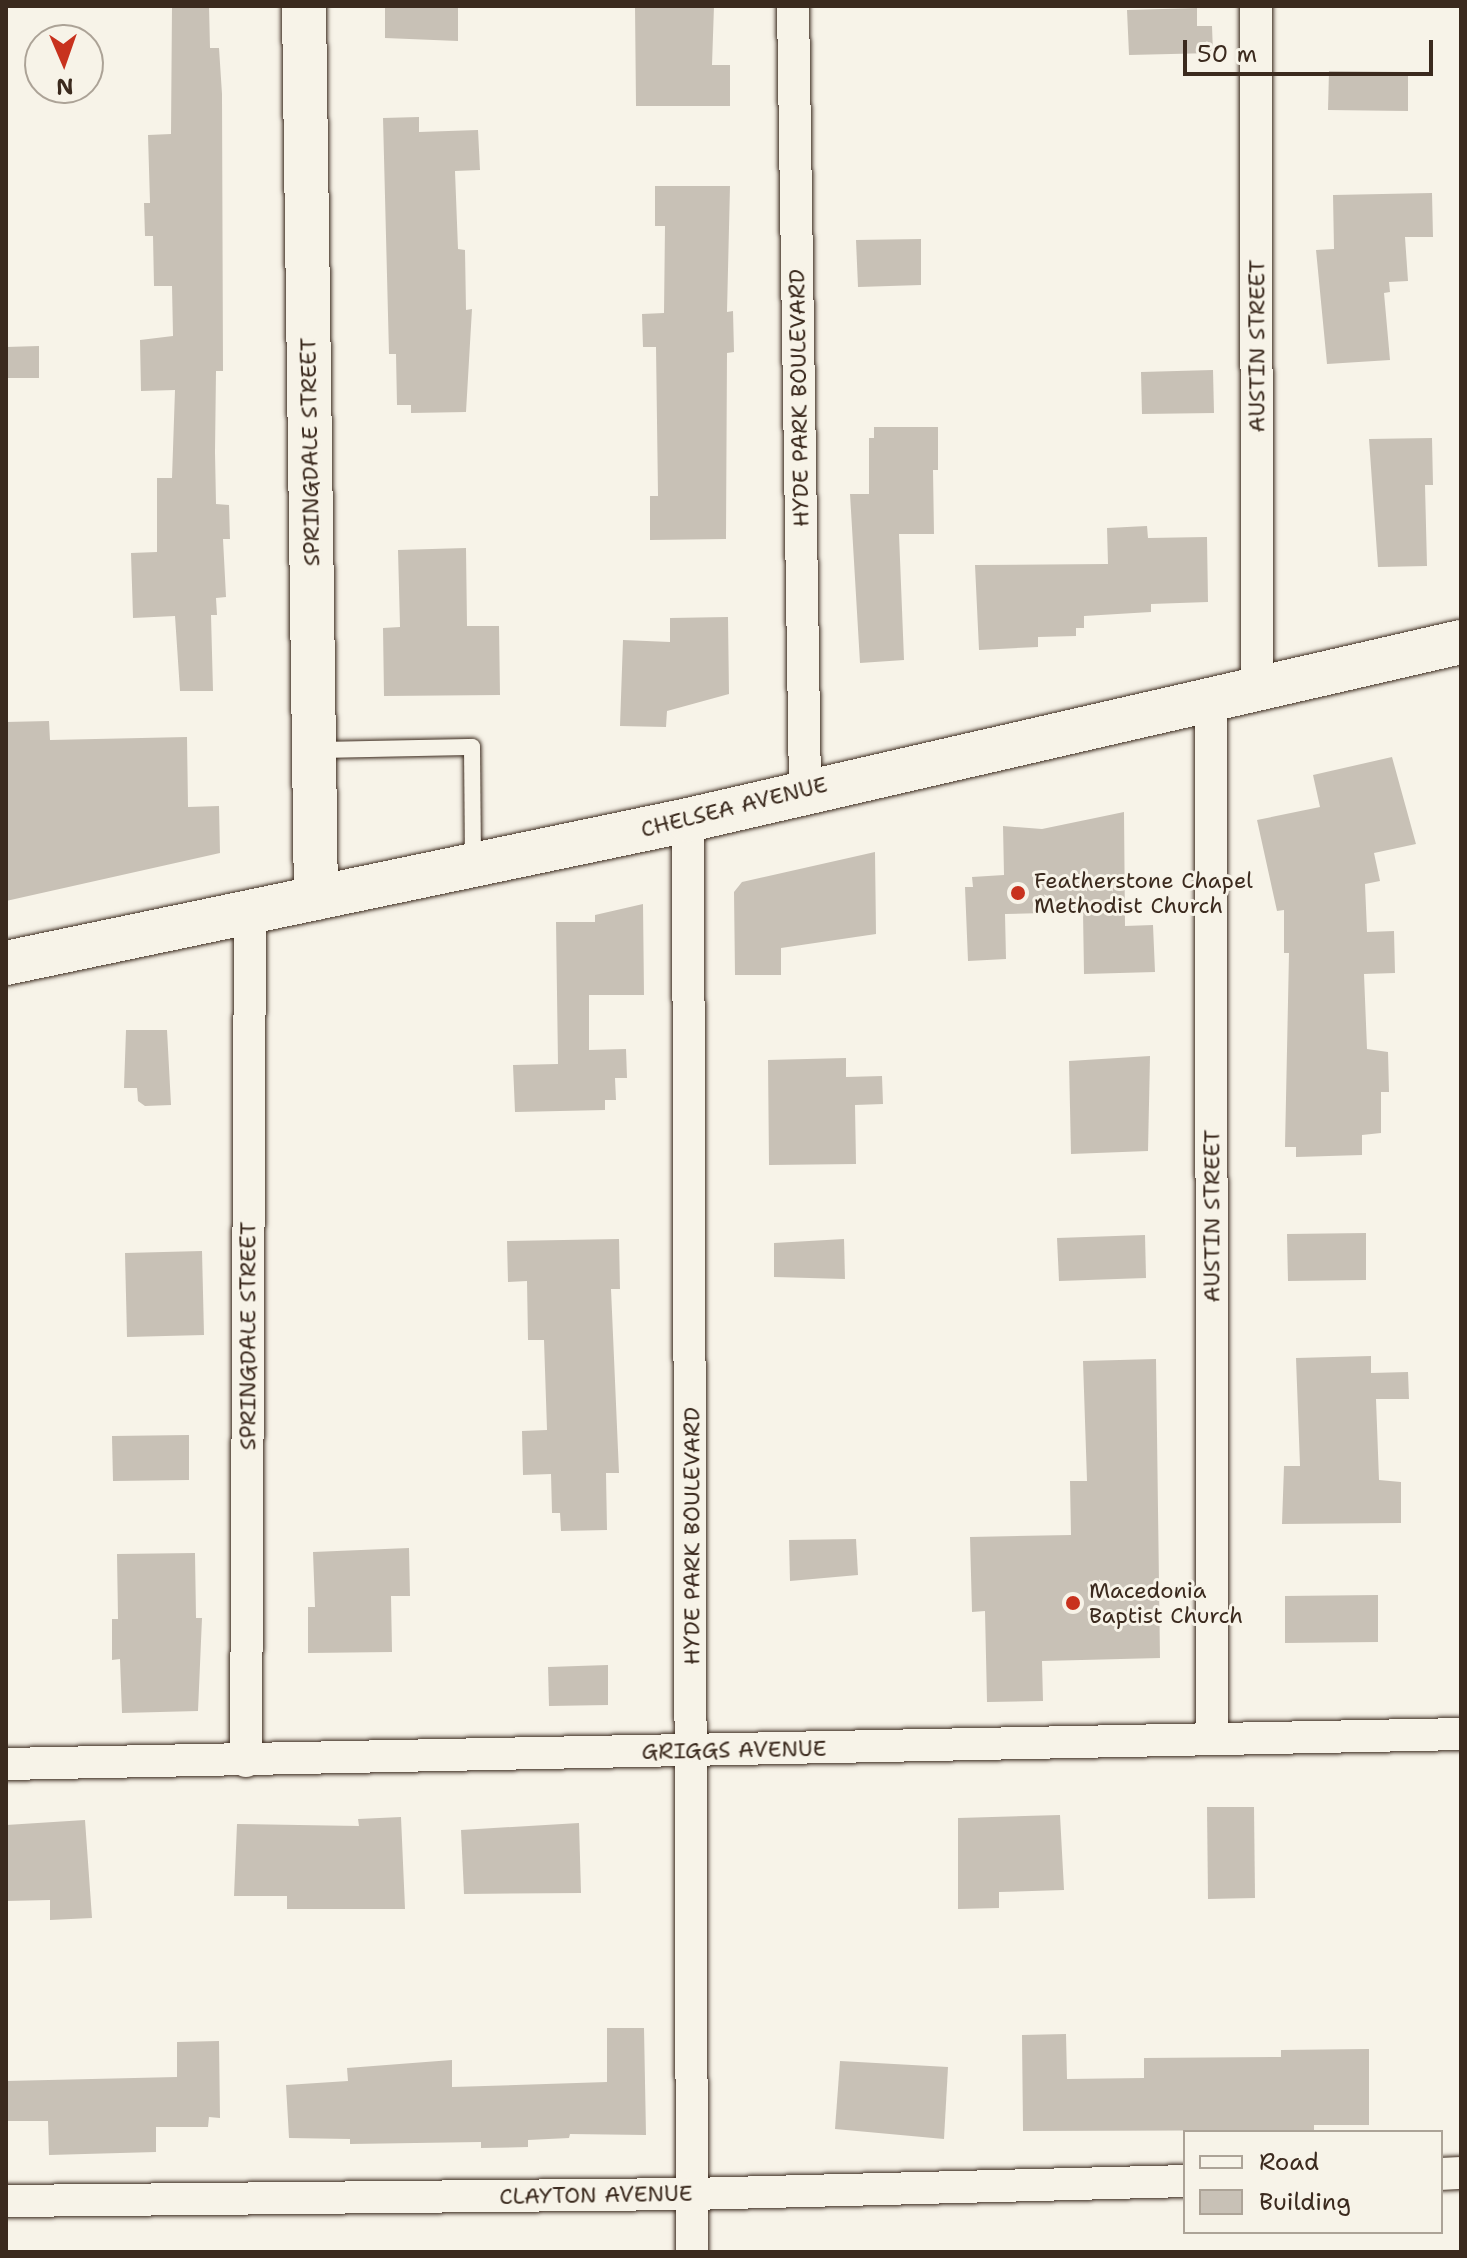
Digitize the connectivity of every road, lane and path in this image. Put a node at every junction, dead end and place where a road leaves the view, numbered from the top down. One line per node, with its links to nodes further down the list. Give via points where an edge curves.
1 (304, 6): 7 (main road, SPRINGDALE STREET)
2 (793, 6): 8 (street, HYDE PARK BOULEVARD)
3 (1256, 6): 5 (street, AUSTIN STREET)
4 (1461, 642): 5 (main road, CHELSEA AVENUE)
5 (1257, 687): 6 (main road, CHELSEA AVENUE)
6 (1211, 696): 8 (main road, CHELSEA AVENUE); 15 (street, AUSTIN STREET)
7 (314, 750): 10 (lane, via 472,747); 11 (main road, SPRINGDALE STREET)
8 (805, 790): 9 (main road, CHELSEA AVENUE)
9 (688, 820): 10 (main road, CHELSEA AVENUE); 16 (street, HYDE PARK BOULEVARD)
10 (473, 866): 11 (main road, CHELSEA AVENUE)
11 (316, 898): 12 (main road, CHELSEA AVENUE)
12 (250, 911): 13 (main road, CHELSEA AVENUE); 17 (street, SPRINGDALE STREET)
13 (6, 963)
14 (1461, 1734): 15 (street, GRIGGS AVENUE)
15 (1212, 1737): 16 (street, GRIGGS AVENUE)
16 (694, 1752): 17 (street, GRIGGS AVENUE); 20 (street, HYDE PARK BOULEVARD)
17 (246, 1761): 18 (street, GRIGGS AVENUE)
18 (6, 1764)
19 (1183, 2181): 20 (street, CLAYTON AVENUE)
20 (691, 2194): 21 (street, CLAYTON AVENUE); 22 (street, HYDE PARK BOULEVARD)
21 (6, 2201)
22 (692, 2252)

